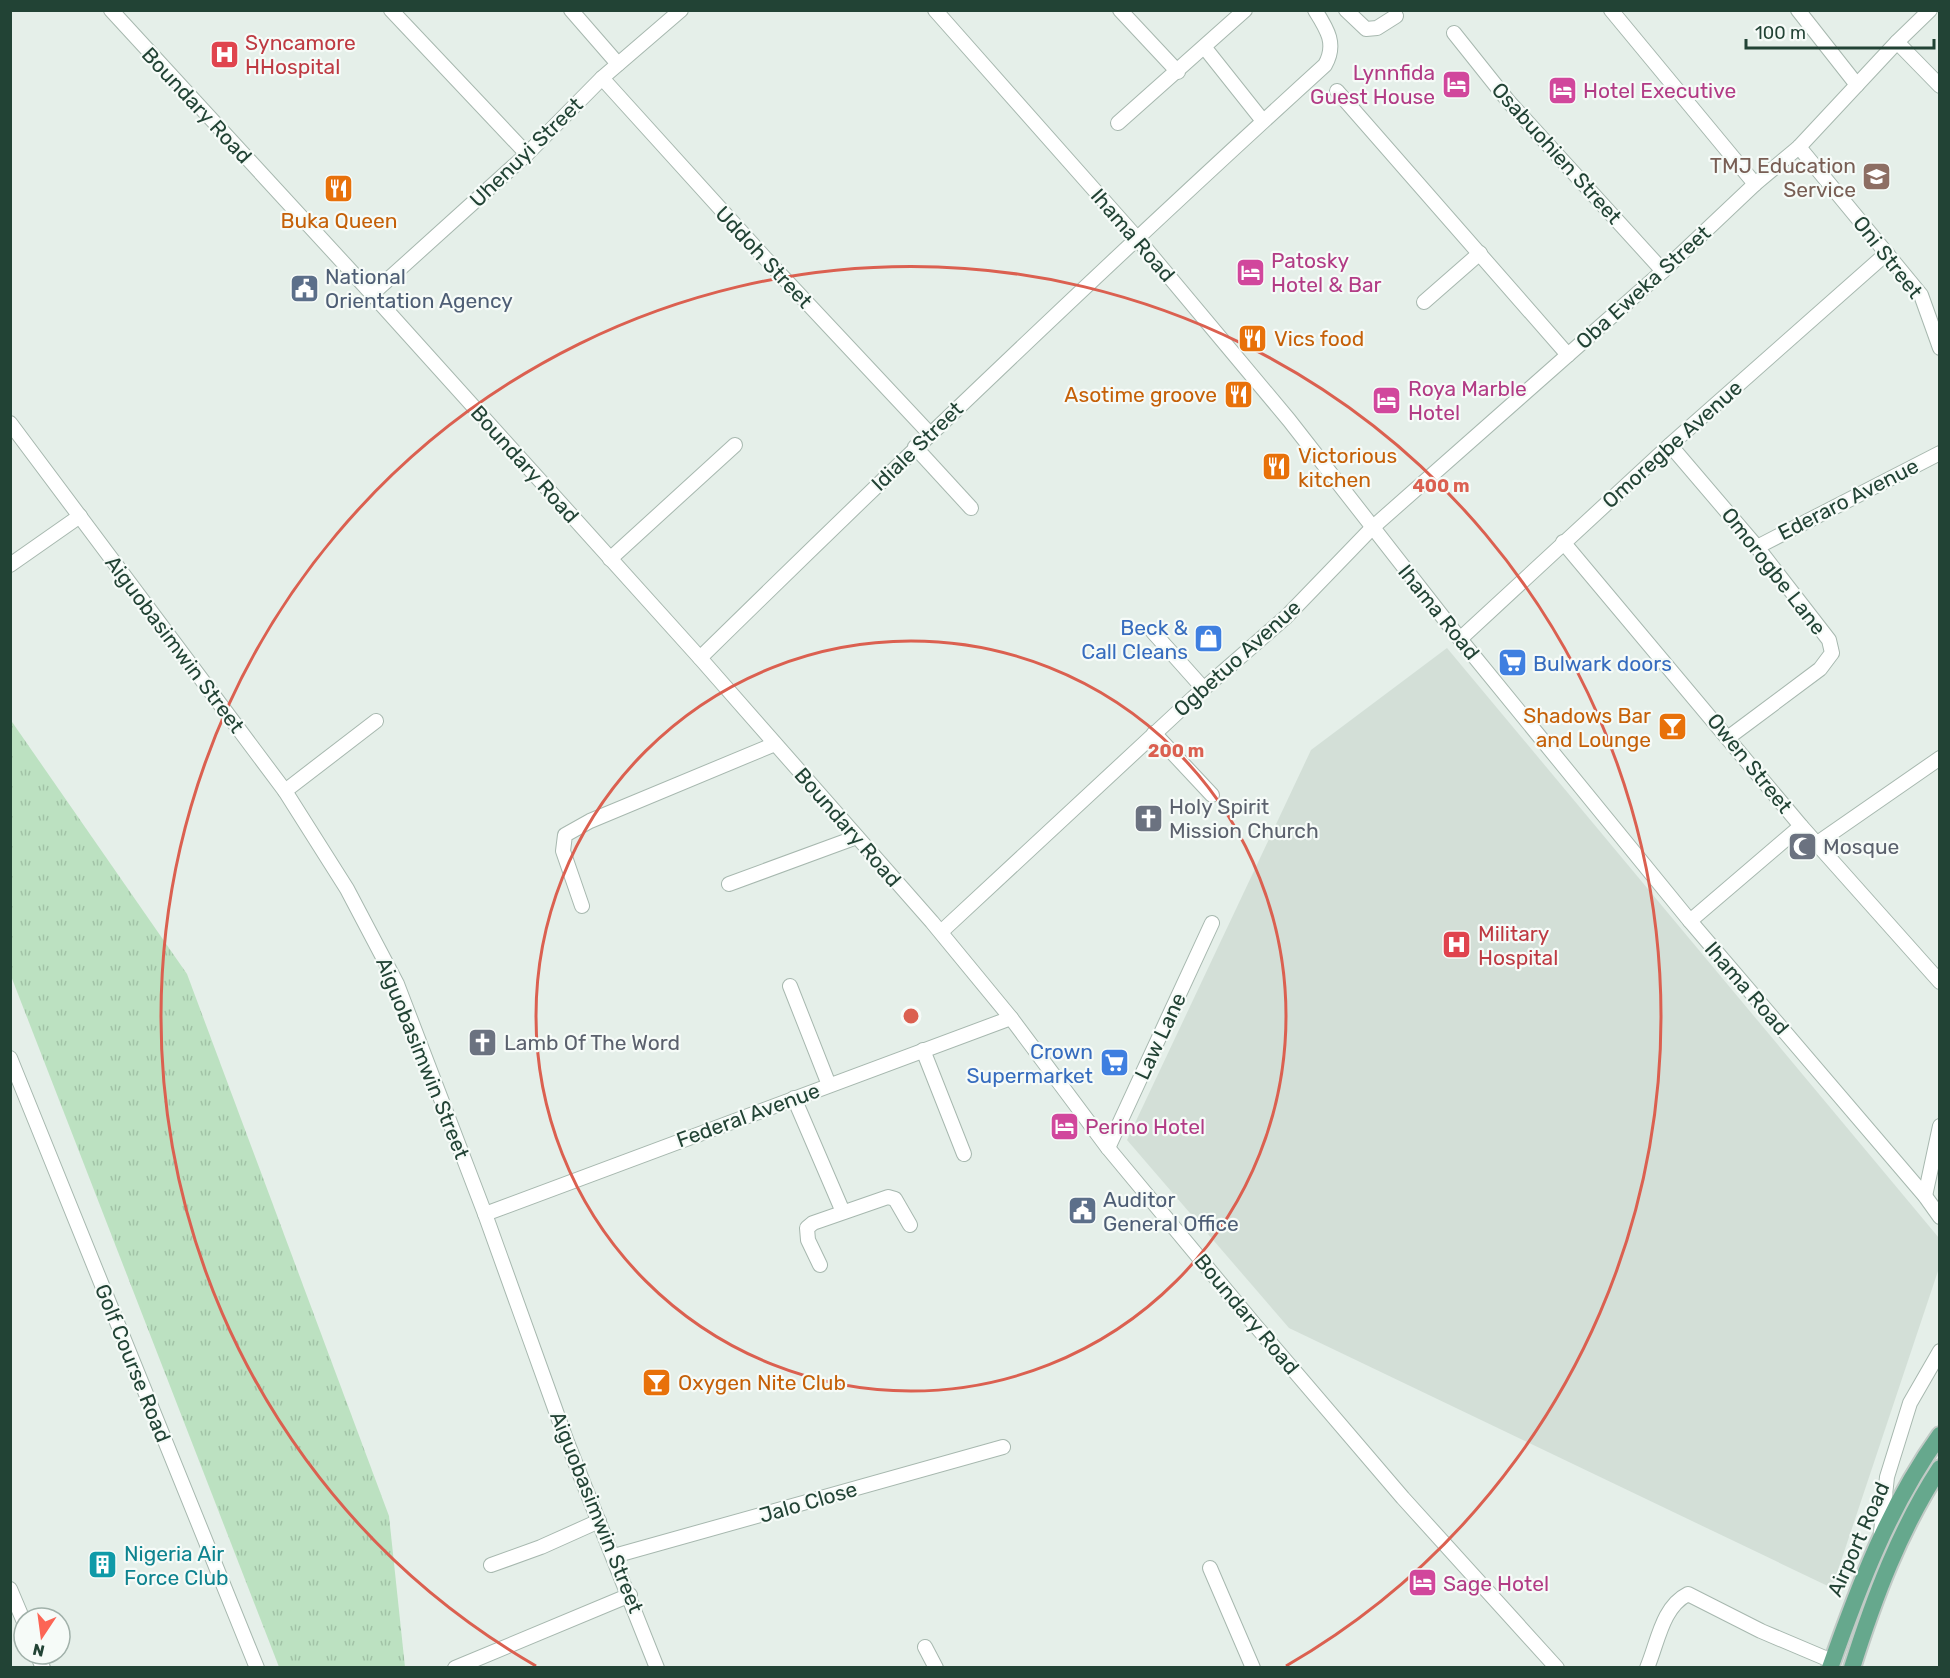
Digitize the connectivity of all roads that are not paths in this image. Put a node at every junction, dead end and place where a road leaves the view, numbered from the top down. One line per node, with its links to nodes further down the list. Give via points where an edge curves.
1 (111, 10): 32 (street, Boundary Road)
2 (390, 10): 26 (street)
3 (571, 10): 17 (street)
4 (681, 10): 17 (street, Uhenuyi Street)
5 (935, 10): 28 (street, Ihama Road)
6 (1120, 10): 18 (street)
7 (1245, 10): 16 (street)
8 (1315, 10): 23 (street, Idiale Street, via 1328,29 1330,55 1325,65)
9 (1346, 10): 13 (street, via 1366,29 1377,28)
10 (1611, 10): 27 (street)
11 (1798, 10): 20 (street)
12 (1930, 10): 15 (street, Oba Eweka Street)
13 (1396, 16)
14 (1454, 33): 31 (street, Osabuohien Street, via 1509,102)
15 (1897, 42): 20 (street, Oba Eweka Street); 21 (street)
16 (1205, 48): 18 (street); 23 (street)
17 (618, 64): 19 (street, Uhenuyi Street)
18 (1178, 72): 24 (street)
19 (602, 78): 26 (street, Uhenuyi Street); 37 (street, Uddoh Street)
20 (1857, 85): 25 (street, Oba Eweka Street)
21 (1940, 86)
22 (1337, 91): 29 (street)
23 (1263, 121): 28 (street, Idiale Street)
24 (1118, 123)
25 (1799, 147): 27 (street, Oba Eweka Street); 30 (street, Oni Street)
26 (527, 154): 32 (street, Uhenuyi Street)
27 (1755, 184): 31 (street, Oba Eweka Street)
28 (1136, 237): 37 (street, Idiale Street); 44 (street, Ihama Road, via 1289,420)
29 (1480, 253): 33 (street); 35 (street)
30 (1887, 253): 34 (street, Oni Street, via 1921,295); 39 (street, Omoregbe Avenue)
31 (1663, 271): 35 (street, Oba Eweka Street)
32 (372, 294): 47 (street, Boundary Road)
33 (1424, 302)
34 (1940, 348)
35 (1568, 355): 44 (street, Oba Eweka Street)
36 (10, 423): 43 (street, Aiguobasimwin Street)
37 (929, 433): 40 (street, Idiale Street)
38 (735, 445): 47 (street)
39 (1670, 445): 45 (street, Omoregbe Avenue); 46 (street, Omorogbe Lane)
40 (915, 447): 42 (street); 51 (street, Idiale Street)
41 (1940, 453): 46 (street, Ederaro Avenue)
42 (971, 508)
43 (80, 516): 48 (street); 58 (street, Aiguobasimwin Street)
44 (1372, 528): 50 (street, Ihama Road); 52 (street, Ogbetuo Avenue, via 1286,616)
45 (1563, 542): 50 (street, Omoregbe Avenue); 55 (street, Owen Street)
46 (1757, 546): 55 (street, Omorogbe Lane, via 1829,640 1832,653 1820,669)
47 (610, 559): 51 (street, Boundary Road)
48 (10, 565)
49 (1153, 632): 52 (street)
50 (1460, 639): 65 (street, Ihama Road)
51 (700, 658): 56 (street, Boundary Road)
52 (1203, 688): 54 (street, Ogbetuo Avenue)
53 (376, 721): 58 (street)
54 (1154, 733): 59 (street); 67 (street, Ogbetuo Avenue)
55 (1729, 737): 60 (street, Owen Street)
56 (776, 744): 61 (street, Boundary Road); 64 (street, via 565,835 563,851)
57 (1940, 758): 62 (street)
58 (285, 791): 81 (street, Aiguobasimwin Street, via 347,889 397,984)
59 (1212, 795)
60 (1801, 826): 62 (street, Owen Street); 65 (street)
61 (857, 837): 63 (street); 67 (street, Boundary Road)
62 (1816, 844): 68 (street, Owen Street)
63 (729, 884)
64 (582, 906)
65 (1690, 921): 79 (street, Ihama Road)
66 (1212, 923): 77 (street, Law Lane)
67 (940, 932): 70 (street, Boundary Road)
68 (1940, 982)
69 (790, 986): 73 (street)
70 (1011, 1018): 71 (street, Federal Avenue); 77 (street, Boundary Road)
71 (923, 1050): 73 (street, Federal Avenue); 78 (street)
72 (10, 1058): 74 (street, Golf Course Road)
73 (829, 1085): 75 (street, Federal Avenue)
74 (17, 1093): 100 (street, Golf Course Road)
75 (794, 1098): 80 (street); 81 (street, Federal Avenue)
76 (1940, 1126): 79 (street)
77 (1108, 1148): 105 (street, Boundary Road, via 1403,1498)
78 (964, 1154)
79 (1925, 1196): 82 (street, Ihama Road)
80 (843, 1212): 83 (street, via 888,1197 895,1199); 84 (street, via 807,1228 808,1240)
81 (485, 1214): 89 (street, Aiguobasimwin Street)
82 (1940, 1217)
83 (910, 1225)
84 (820, 1264)
85 (1940, 1351): 90 (street, via 1910,1403 1887,1478)
86 (1940, 1435): 90 (main road, Airport Road, via 1899,1497)
87 (1003, 1447): 92 (street, Jalo Close)
88 (1940, 1468): 91 (main road, Airport Road)
89 (599, 1521): 92 (street, Aiguobasimwin Street); 93 (street)
90 (1880, 1541): 91 (main road); 99 (main road, Airport Road)
91 (1895, 1550): 107 (main road, Airport Road)
92 (614, 1556): 96 (street, Aiguobasimwin Street)
93 (491, 1564)
94 (1210, 1568): 104 (street)
95 (10, 1589): 97 (street)
96 (630, 1595): 101 (street); 102 (street, Aiguobasimwin Street)
97 (17, 1606)
98 (925, 1647): 103 (street)
99 (1831, 1664): 106 (street, via 1688,1594 1676,1600 1665,1619)
100 (257, 1668)
101 (455, 1668)
102 (657, 1668)
103 (936, 1668)
104 (1252, 1668)
105 (1557, 1668)
106 (1647, 1668)
107 (1852, 1668)

